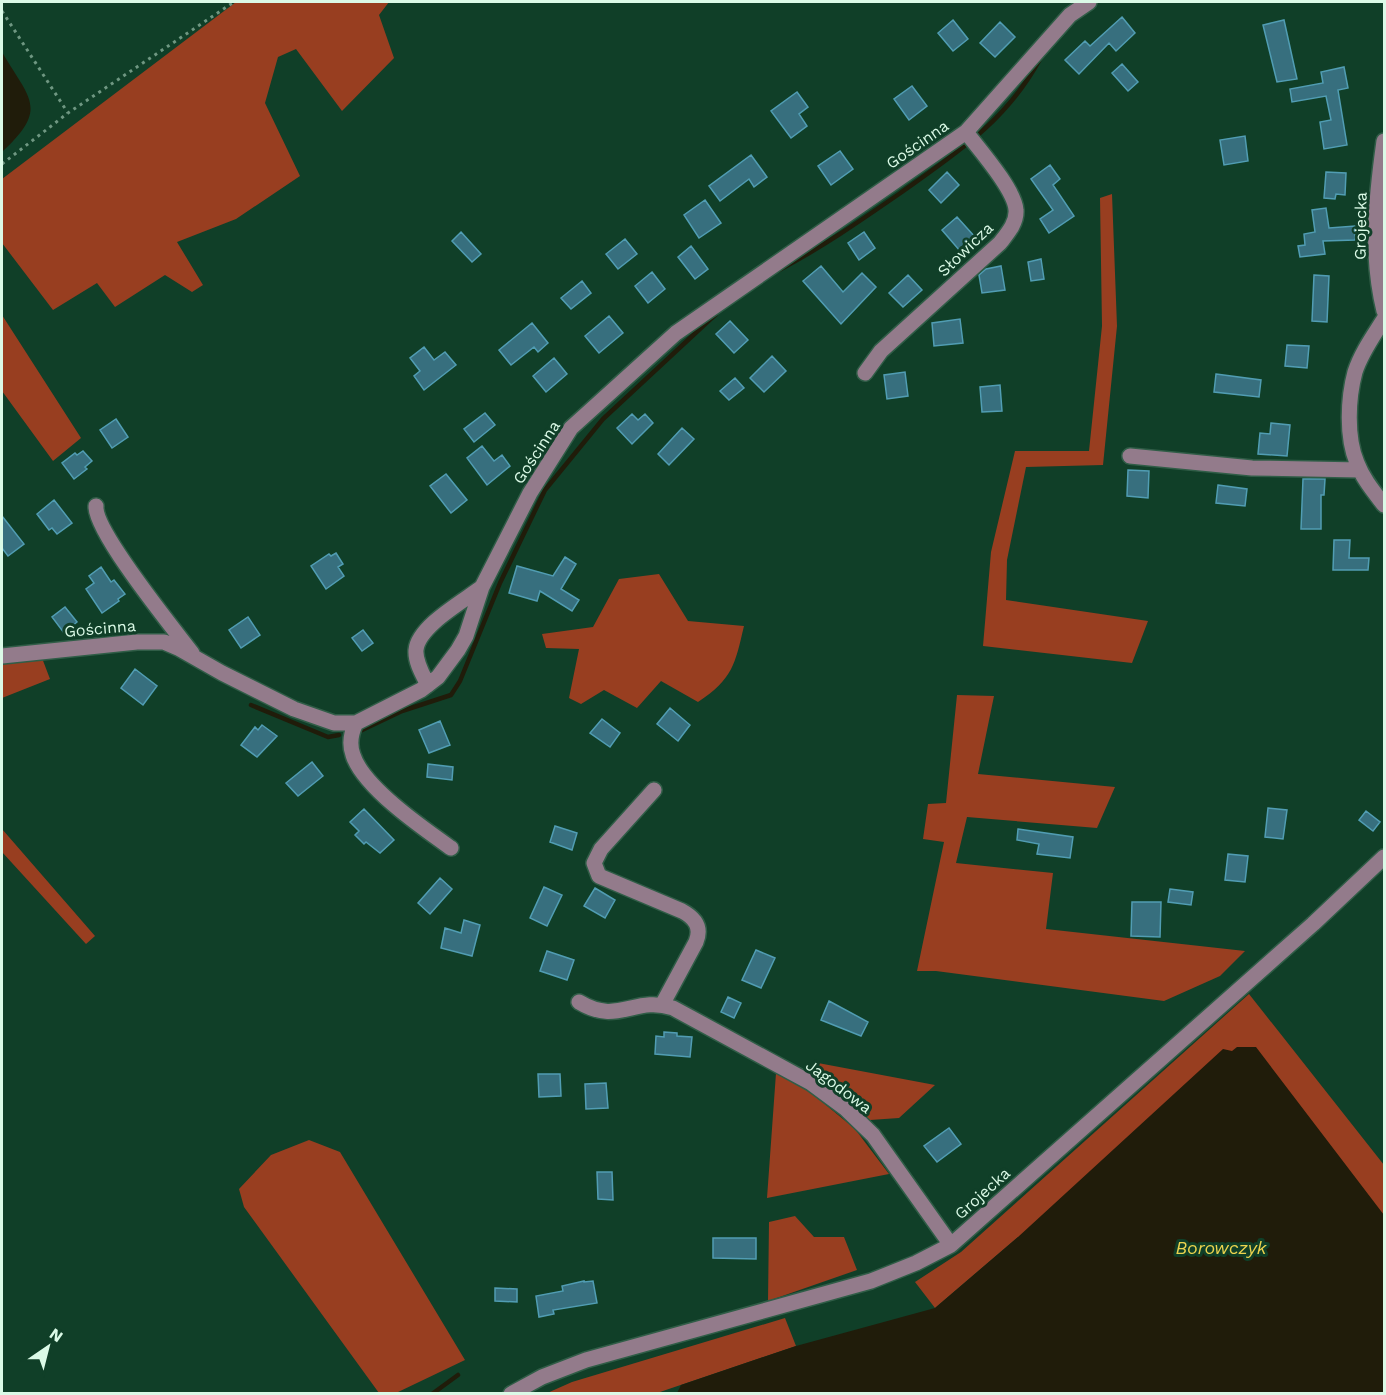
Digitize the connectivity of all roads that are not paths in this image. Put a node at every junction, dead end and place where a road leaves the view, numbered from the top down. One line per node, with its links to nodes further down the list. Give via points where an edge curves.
1 (1089, 2): 2 (street, Gościnna, via 1070,15)
2 (966, 132): 6 (street, Słowicza, via 1008,188 1016,210 1012,227 1000,243 881,351); 11 (street, Gościnna, via 676,333 571,428 530,493)
3 (1384, 141): 4 (street, Grojecka, via 1375,234)
4 (1384, 311)
5 (1384, 319): 8 (street, via 1362,356 1353,384 1352,449)
6 (865, 373)
7 (1130, 456): 8 (street, via 1252,468)
8 (1360, 470): 9 (street)
9 (1384, 505)
10 (96, 506): 13 (street, via 109,540)
11 (482, 587): 14 (street, Gościnna, via 463,643); 14 (street, via 422,635 416,652)
12 (2, 656): 13 (street, Gościnna, via 156,642)
13 (194, 656): 15 (street, Gościnna, via 307,714 334,723)
14 (428, 685): 15 (street, Gościnna)
15 (356, 723): 17 (street, via 351,746 358,766 411,821)
16 (654, 790): 20 (street, via 601,849 594,863 600,876 682,911 697,923 696,942)
17 (451, 848)
18 (1384, 857): 21 (street, Grojecka)
19 (579, 1002): 20 (street, Jagodowa, via 608,1013)
20 (662, 1005): 21 (street, Jagodowa, via 686,1014 810,1083 846,1109 873,1136)
21 (951, 1245): 22 (street, Grojecka, via 871,1281 586,1360)
22 (511, 1394)

